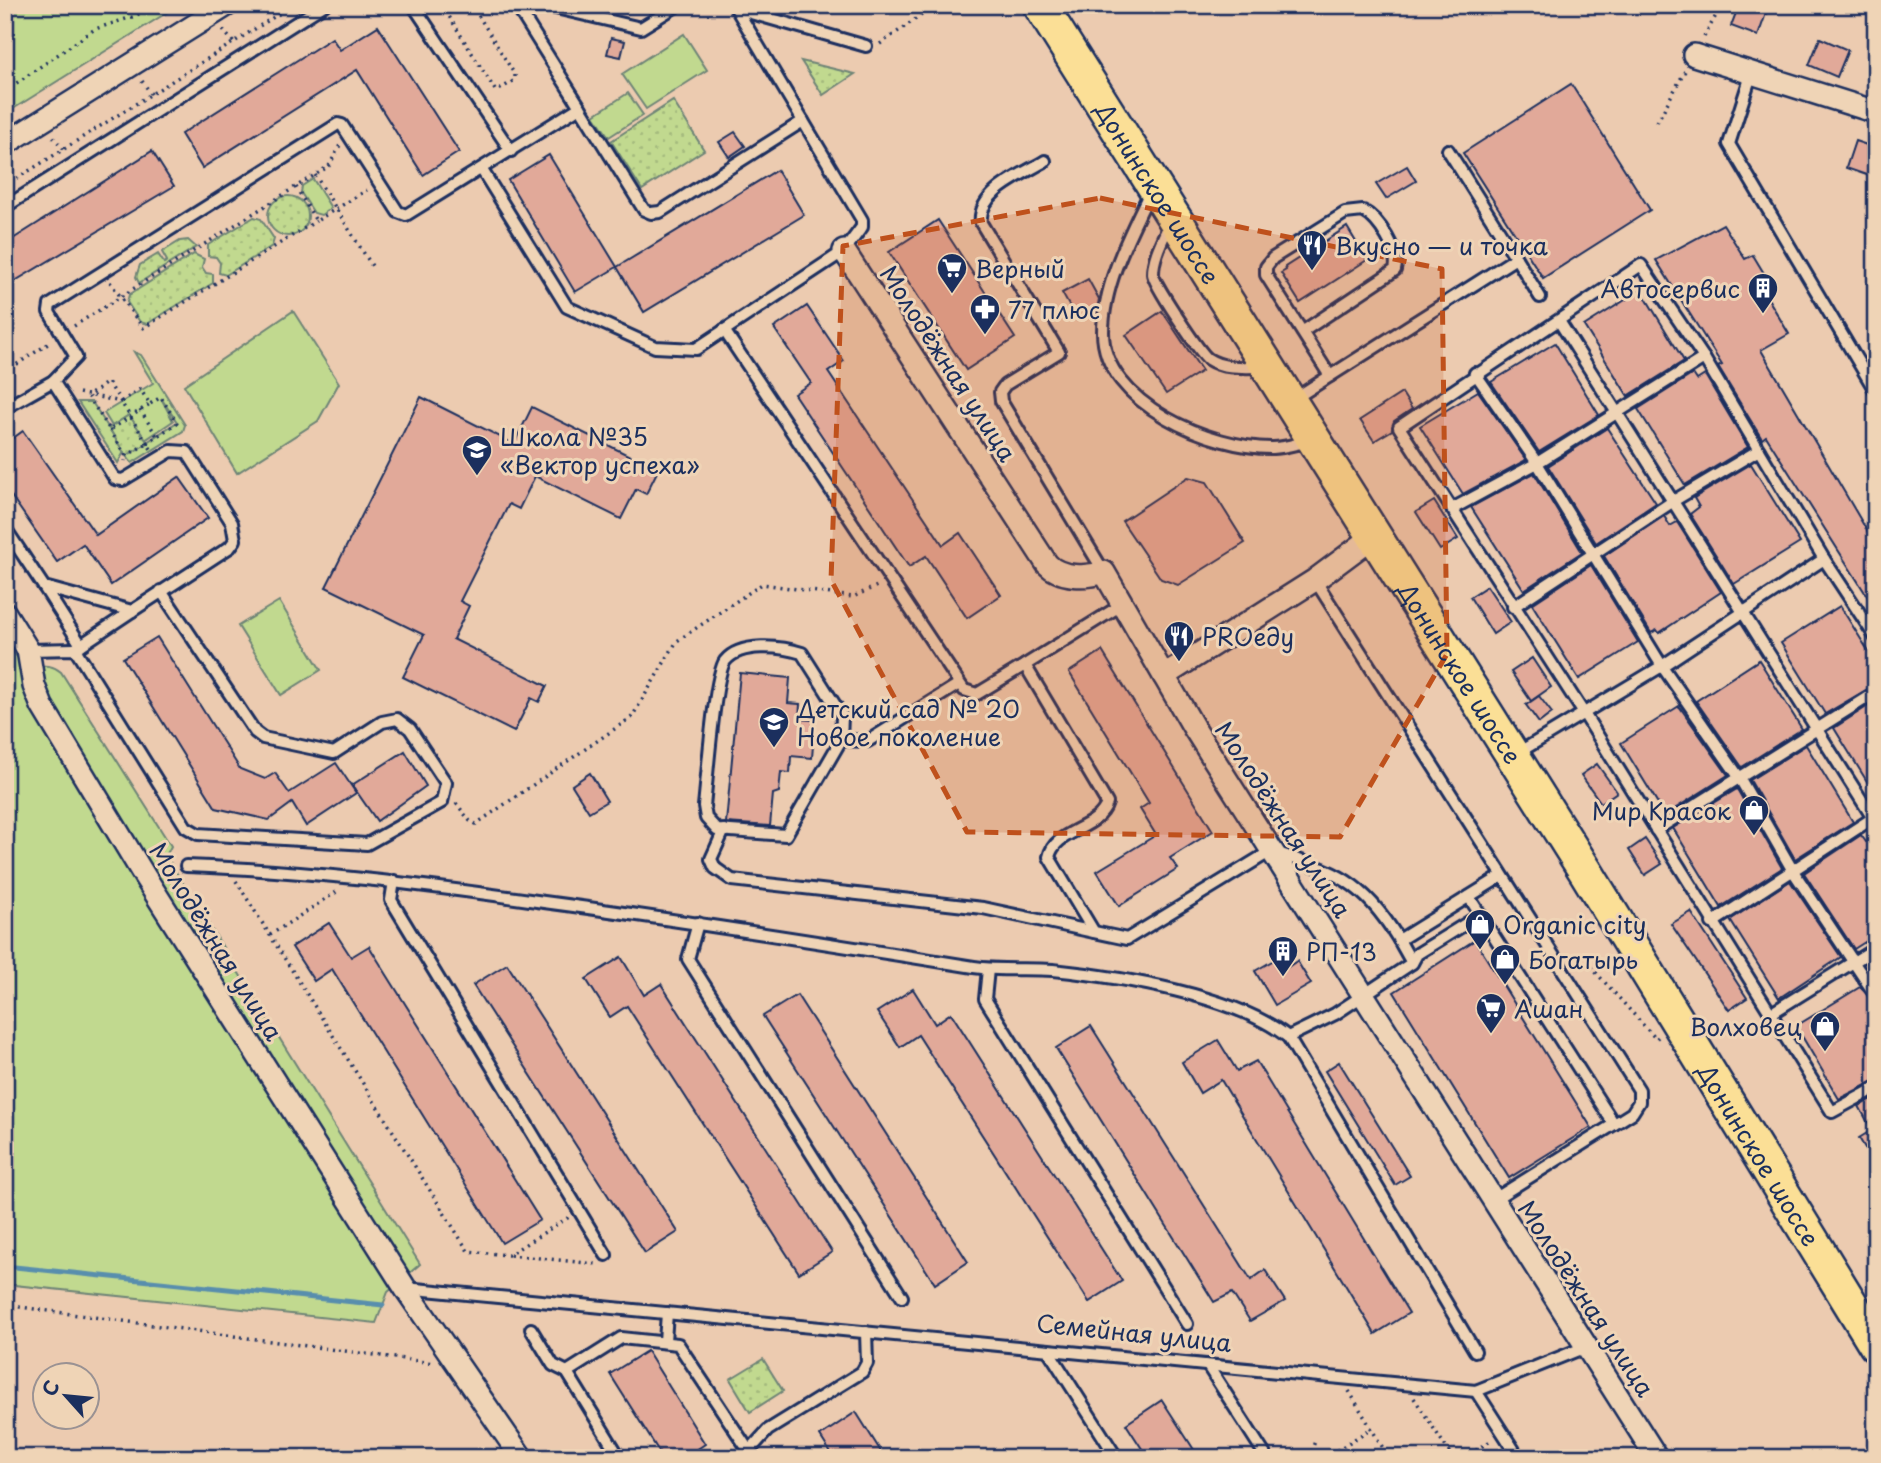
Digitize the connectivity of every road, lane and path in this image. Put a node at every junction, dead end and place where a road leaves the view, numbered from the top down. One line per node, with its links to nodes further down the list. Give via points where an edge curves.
1 (155, 5): 20 (path, via 95,29)
2 (293, 5): 14 (path)
3 (324, 5): 17 (lane)
4 (413, 5): 31 (lane)
5 (442, 5): 6 (path, via 499,90 515,80 515,75)
6 (471, 5)
7 (516, 5): 22 (lane)
8 (543, 5): 9 (lane, via 641,28)
9 (678, 5)
10 (936, 5): 15 (path, via 880,45)
11 (1040, 5): 38 (main road, Донинское шоссе)
12 (736, 7): 15 (lane); 25 (lane)
13 (218, 10): 14 (path); 18 (street)
14 (234, 42): 17 (path); 21 (path)
15 (866, 46)
16 (1694, 55): 19 (street)
17 (243, 57): 23 (lane)
18 (130, 66): 21 (path); 26 (street)
19 (1751, 75): 24 (street); 59 (lane, via 1729,144)
20 (5, 91)
21 (152, 94): 23 (path); 29 (path)
22 (580, 107): 25 (lane, via 644,209 651,213 660,212); 31 (lane)
23 (160, 110): 33 (lane)
24 (1876, 112)
25 (803, 121): 44 (lane, via 862,219 859,233)
26 (39, 123): 28 (street); 29 (path)
27 (346, 131): 35 (path, via 329,166); 36 (lane); 52 (lane, via 338,124 53,303 49,312)
28 (5, 144)
29 (64, 149): 33 (path); 37 (path)
30 (1448, 150): 45 (lane)
31 (511, 151): 34 (lane)
32 (1045, 160): 83 (lane, via 986,198 980,211 981,223 1059,352 1005,385 1001,401)
33 (75, 163): 40 (lane)
34 (482, 170): 36 (lane, via 407,215 398,212); 50 (lane, via 567,307 655,347 696,349)
35 (315, 175): 39 (path); 41 (path)
36 (379, 183): 41 (path)
37 (5, 186)
38 (1153, 186): 42 (main road, Донинское шоссе); 70 (lane, via 1114,273 1104,317 1106,354 1117,373 1161,415 1207,438 1275,449)
39 (296, 187): 43 (path); 47 (path)
40 (5, 207)
41 (335, 209): 43 (path); 46 (path)
42 (1172, 217): 54 (main road, Донинское шоссе); 54 (lane, via 1154,264 1153,277 1160,291 1207,359 1236,367)
43 (316, 221): 47 (path, via 143,328)
44 (844, 251): 50 (lane); 83 (street, Молодёжная улица, via 1048,564 1059,573 1093,576)
45 (1516, 258): 48 (lane); 57 (lane)
46 (372, 266)
47 (122, 297): 52 (path)
48 (1540, 297)
49 (1559, 321): 53 (lane, via 1642,265); 56 (lane); 66 (lane)
50 (724, 330): 84 (lane)
51 (1302, 332): 51 (lane, via 1395,270 1395,253 1373,218 1363,211 1345,213 1267,264 1266,275); 57 (lane)
52 (63, 335): 55 (path); 58 (lane, via 76,357)
53 (1704, 358): 66 (lane); 72 (lane)
54 (1270, 368): 61 (main road, Донинское шоссе)
55 (5, 372)
56 (1475, 373): 75 (lane); 78 (lane, via 1399,427)
57 (1330, 376): 61 (lane)
58 (53, 381): 60 (path); 64 (lane); 87 (lane, via 115,479 123,480 171,451 182,450 232,523 236,532 230,547)
59 (1876, 392)
60 (88, 396): 62 (path); 62 (path, via 108,382); 68 (path)
61 (1291, 401): 70 (main road, Донинское шоссе)
62 (121, 402): 63 (path, via 141,389); 67 (path)
63 (150, 404): 65 (path); 69 (path, via 161,397 177,423)
64 (5, 408)
65 (140, 410): 67 (path); 69 (path)
66 (1616, 412): 75 (lane); 77 (lane)
67 (131, 417): 68 (path); 71 (path)
68 (110, 430): 74 (path)
69 (157, 436): 71 (path)
70 (1315, 439): 80 (main road, Донинское шоссе)
71 (147, 443): 73 (path); 74 (path)
72 (1759, 450): 77 (lane); 82 (lane)
73 (152, 451)
74 (126, 456): 76 (path)
75 (1536, 463): 78 (lane); 81 (lane)
76 (124, 465)
77 (1675, 500): 81 (lane); 90 (lane)
78 (1452, 509): 89 (lane)
79 (5, 528): 86 (lane)
80 (1374, 536): 85 (street); 104 (main road, Донинское шоссе)
81 (1593, 557): 89 (lane); 97 (lane)
82 (1825, 559): 90 (lane); 93 (lane)
83 (1104, 572): 88 (street, Молодёжная улица)
84 (890, 579): 99 (lane); 106 (path, via 853,597 762,584 677,641 632,717 476,824)
85 (1315, 580): 98 (street); 114 (lane)
86 (44, 587): 91 (lane); 94 (lane)
87 (162, 591): 91 (lane); 106 (lane, via 263,738 334,753 382,722 397,719 410,729)
88 (1123, 604): 96 (lane); 98 (street, Молодёжная улица)
89 (1513, 607): 101 (lane)
90 (1744, 610): 97 (lane); 102 (lane)
91 (132, 611): 94 (lane)
92 (5, 613): 95 (street, Молодёжная улица)
93 (1876, 638)
94 (78, 647): 95 (lane); 106 (lane, via 186,827 198,834 367,844 442,802)
95 (28, 650): 138 (street, Молодёжная улица, via 42,706)
96 (1025, 665): 99 (lane, via 977,694 967,693); 121 (lane, via 1105,795 1105,811 1056,843 1049,857)
97 (1662, 666): 101 (lane); 105 (lane)
98 (1164, 676): 110 (street, Молодёжная улица)
99 (960, 684): 103 (lane, via 868,741)
100 (1876, 692): 102 (lane)
101 (1583, 712): 104 (lane); 109 (lane)
102 (1817, 729): 105 (lane); 107 (lane)
103 (841, 740): 108 (lane, via 789,833 779,837); 108 (lane, via 842,716 802,653 748,648 731,656 721,670 704,806 710,824)
104 (1512, 756): 146 (main road, Донинское шоссе)
105 (1739, 777): 109 (lane); 113 (lane)
106 (447, 790)
107 (1875, 819): 113 (lane)
108 (724, 830): 121 (lane, via 712,859 715,868 732,880 983,908)
109 (1656, 830): 120 (lane)
110 (1271, 850): 121 (lane, via 1127,939); 123 (lane, via 1338,874 1378,906); 128 (street, Молодёжная улица)
111 (186, 866): 112 (lane)
112 (233, 868): 115 (lane); 122 (path)
113 (1793, 871): 120 (lane); 126 (lane)
114 (1502, 876): 117 (lane); 133 (lane, via 1639,1090 1636,1108)
115 (394, 881): 119 (lane); 135 (lane, via 391,900)
116 (349, 884): 122 (path)
117 (1469, 897): 118 (lane); 123 (lane)
118 (1480, 915): 125 (lane, via 1417,954); 133 (lane)
119 (698, 923): 127 (lane); 139 (lane, via 688,959)
120 (1713, 923): 130 (lane)
121 (1094, 932)
122 (270, 935): 136 (path, via 468,1251)
123 (1399, 940): 125 (lane)
124 (1876, 948): 126 (lane)
125 (1412, 963): 128 (lane)
126 (1854, 963): 129 (lane); 130 (lane)
127 (988, 969): 131 (lane, via 1051,970 1180,989 1274,1026); 142 (lane, via 985,999)
128 (1366, 995): 131 (lane); 134 (street, Молодёжная улица)
129 (1876, 996)
130 (1770, 1014): 132 (lane, via 1832,1112)
131 (1289, 1037): 149 (lane)
132 (1876, 1088)
133 (1614, 1124): 134 (lane)
134 (1493, 1200): 147 (street, Молодёжная улица)
135 (579, 1210): 136 (path); 137 (lane)
136 (508, 1255): 137 (path, via 603,1265)
137 (607, 1255)
138 (405, 1288): 141 (lane, Семейная улица); 151 (street)
139 (902, 1297)
140 (5, 1306): 151 (path)
141 (667, 1313): 144 (lane, Семейная улица); 145 (lane)
142 (1187, 1324)
143 (531, 1329): 152 (lane, via 553,1364)
144 (866, 1332): 148 (lane, Семейная улица); 159 (lane, via 867,1363 862,1372 768,1430)
145 (665, 1340): 152 (lane, via 621,1338); 159 (lane, via 680,1347)
146 (1876, 1345)
147 (1588, 1346): 155 (lane, Семейная улица); 171 (street, Молодёжная улица)
148 (1048, 1350): 150 (lane, Семейная улица); 163 (lane)
149 (1475, 1352)
150 (1208, 1366): 153 (lane, Семейная улица); 164 (lane)
151 (460, 1368): 160 (street)
152 (567, 1372): 161 (lane)
153 (1348, 1379): 154 (lane, Семейная улица); 156 (path, via 1349,1396)
154 (1405, 1384): 155 (lane, Семейная улица); 168 (path)
155 (1476, 1391): 157 (lane)
156 (1370, 1429): 166 (path); 167 (path)
157 (1503, 1433): 169 (path); 170 (lane)
158 (1315, 1441): 165 (path)
159 (751, 1455): 162 (lane)
160 (523, 1458)
161 (620, 1458)
162 (738, 1458)
163 (1117, 1458)
164 (1267, 1458)
165 (1309, 1458)
166 (1325, 1458)
167 (1389, 1458)
168 (1452, 1458)
169 (1464, 1458)
170 (1519, 1458)
171 (1657, 1458)

